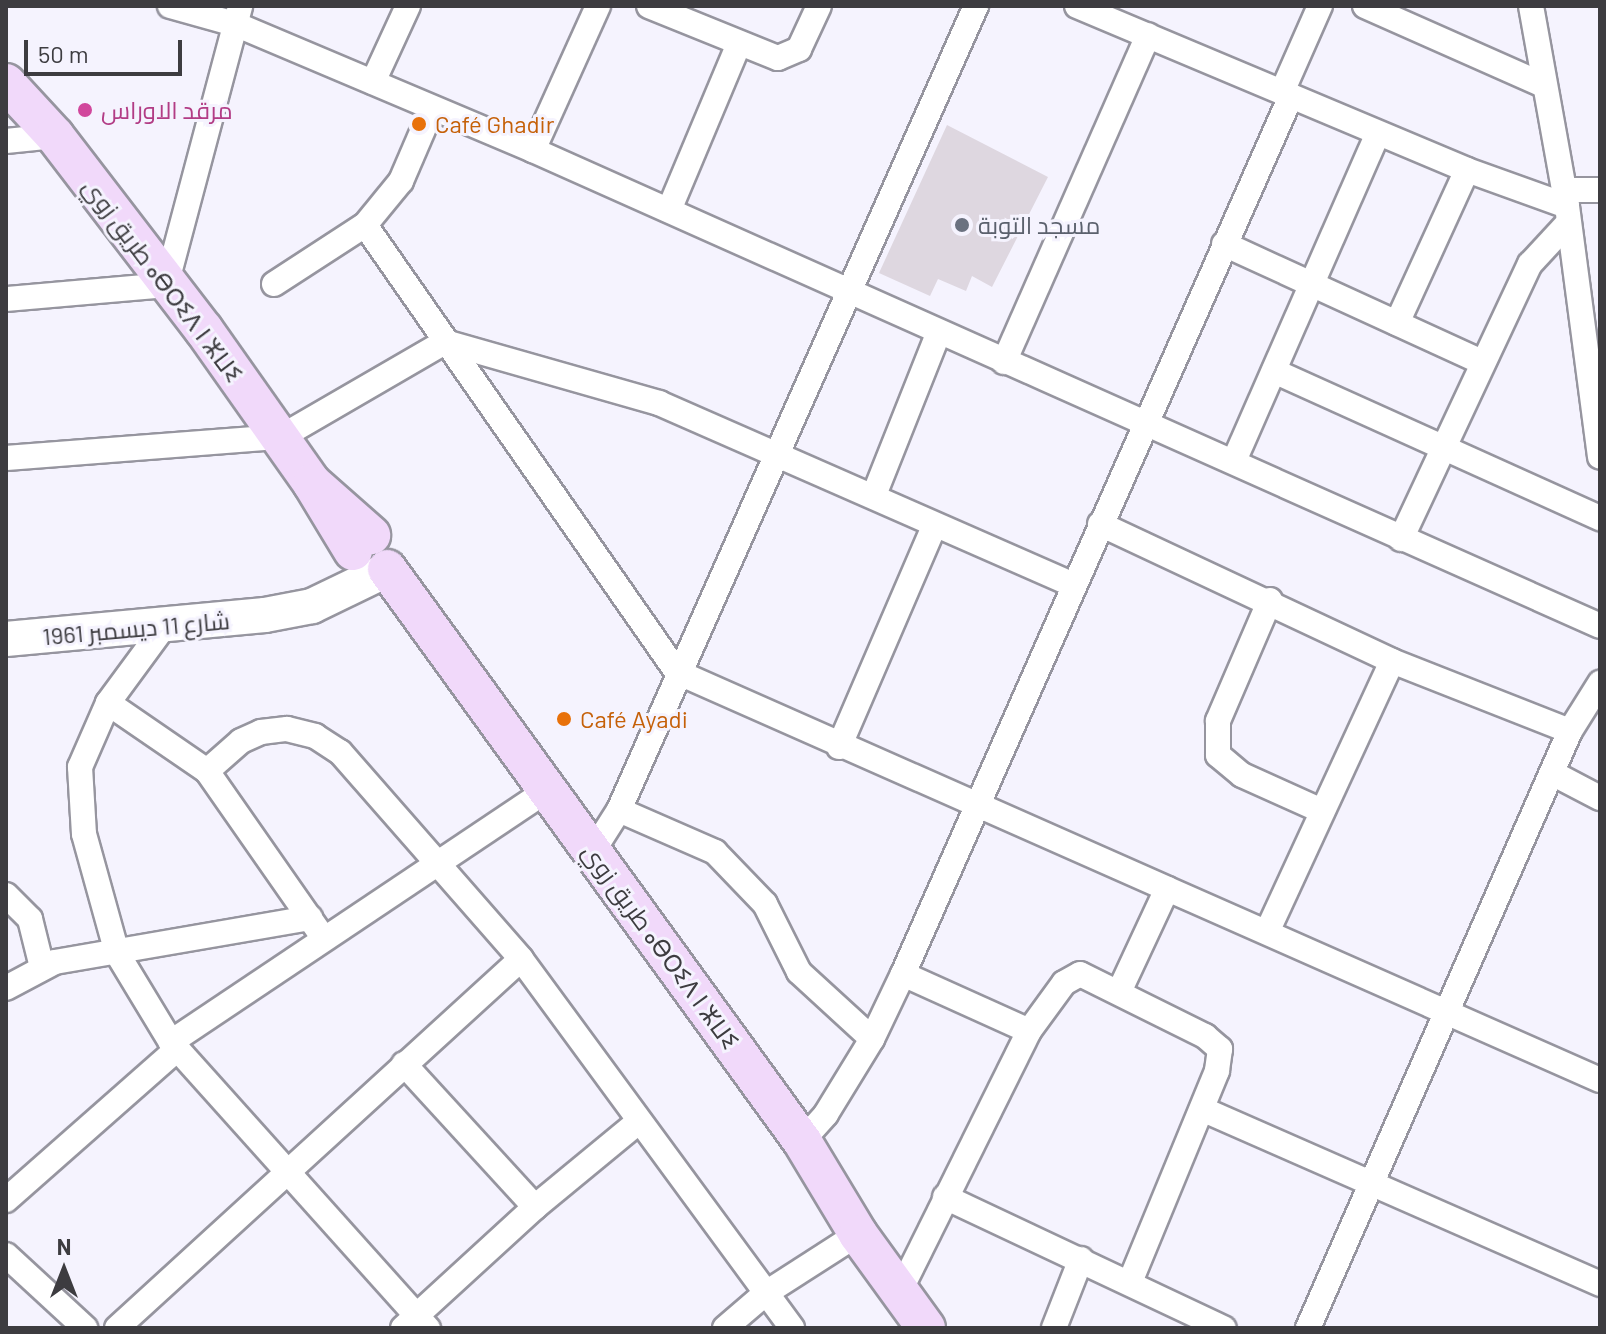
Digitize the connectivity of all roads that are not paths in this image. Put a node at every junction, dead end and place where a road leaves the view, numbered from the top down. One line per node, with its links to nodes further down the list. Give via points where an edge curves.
1 (170, 6): 11 (street)
2 (408, 6): 14 (street)
3 (598, 6): 22 (street)
4 (649, 6): 13 (street)
5 (819, 6): 13 (street, via 806,38 789,56 766,57)
6 (976, 6): 32 (street)
7 (1320, 6): 17 (street)
8 (1365, 6): 16 (street)
9 (1531, 6): 16 (street)
10 (1089, 8): 12 (street)
11 (238, 15): 14 (street); 31 (street)
12 (1148, 35): 17 (street); 37 (street)
13 (738, 46): 26 (street)
14 (373, 82): 18 (street)
15 (6, 83): 20 (main road, طريق زوي ⴰⴱⵔⵉⴷ ⵏ ⵣⵡⵉ)
16 (1543, 85): 25 (street)
17 (1286, 94): 19 (street); 28 (street)
18 (432, 109): 22 (street); 27 (street, via 401,181)
19 (1378, 133): 23 (street); 29 (street)
20 (55, 136): 21 (street); 31 (main road, طريق زوي ⴰⴱⵔⵉⴷ ⵏ ⵣⵡⵉ)
21 (6, 141)
22 (533, 150): 26 (street)
23 (1467, 170): 25 (street); 34 (street)
24 (1600, 190): 25 (street)
25 (1567, 206): 38 (street, via 1530,264); 40 (street)
26 (669, 210): 32 (street)
27 (365, 225): 30 (street); 36 (street)
28 (1224, 244): 29 (street); 41 (street)
29 (1312, 283): 34 (street); 39 (street)
30 (274, 284)
31 (166, 285): 33 (street); 42 (main road, طريق زوي ⴰⴱⵔⵉⴷ ⵏ ⵣⵡⵉ)
32 (850, 292): 35 (street); 44 (street)
33 (6, 299)
34 (1397, 323): 38 (street)
35 (938, 334): 37 (street); 48 (street)
36 (445, 342): 42 (street); 44 (street, via 659,403); 60 (street)
37 (1004, 362): 41 (street)
38 (1482, 362): 43 (street)
39 (1274, 371): 43 (street); 47 (street)
40 (1597, 392): 45 (street)
41 (1143, 424): 47 (street); 50 (street)
42 (281, 437): 46 (street); 53 (main road, طريق زوي ⴰⴱⵔⵉⴷ ⵏ ⵣⵡⵉ)
43 (1443, 447): 49 (street); 52 (street)
44 (778, 452): 48 (street); 60 (street)
45 (1600, 457)
46 (6, 458)
47 (1234, 461): 52 (street)
48 (874, 495): 51 (street)
49 (1600, 518)
50 (1100, 524): 54 (street); 55 (street)
51 (934, 526): 54 (street); 64 (street)
52 (1401, 539): 56 (street)
53 (368, 558): 57 (main road, شارع 11 ديسمبر 1961, via 265,615); 67 (main road, طريق زوي ⴰⴱⵔⵉⴷ ⵏ ⵣⵡⵉ)
54 (1073, 585): 69 (street)
55 (1270, 600): 59 (street); 71 (street, via 1218,721 1218,755 1242,775)
56 (1600, 626)
57 (163, 628): 58 (main road, شارع 11 ديسمبر 1961); 62 (street)
58 (6, 639)
59 (1392, 661): 63 (street); 71 (street)
60 (677, 672): 64 (street); 70 (street)
61 (1600, 683): 63 (street)
62 (108, 703): 65 (street); 78 (street, via 87,746 79,786 84,834)
63 (1570, 731): 66 (street)
64 (839, 747): 69 (street)
65 (207, 771): 73 (street, via 241,741 261,732 287,729 315,736 340,752); 76 (street)
66 (1554, 774): 68 (street); 84 (street)
67 (547, 790): 72 (main road, طريق زوي ⴰⴱⵔⵉⴷ ⵏ ⵣⵡⵉ); 73 (street)
68 (1600, 798)
69 (975, 808): 74 (street); 81 (street)
70 (619, 810): 72 (street); 86 (street, via 715,852 765,904 799,972)
71 (1322, 811): 77 (street)
72 (593, 851): 92 (main road, طريق زوي ⴰⴱⵔⵉⴷ ⵏ ⵣⵡⵉ)
73 (440, 864): 76 (street); 79 (street)
74 (1167, 889): 77 (street); 83 (street)
75 (6, 895): 80 (street, via 30,919)
76 (317, 928): 78 (street); 87 (street)
77 (1267, 932): 84 (street)
78 (117, 953): 80 (street); 87 (street)
79 (521, 959): 88 (street); 91 (street)
80 (42, 967): 82 (street)
81 (903, 974): 85 (street); 86 (street)
82 (6, 988)
83 (1119, 992): 85 (street, via 1074,974); 90 (street, via 1220,1049)
84 (1446, 1012): 89 (street); 94 (street)
85 (1029, 1031): 95 (street)
86 (872, 1039): 92 (street, via 826,1114)
87 (174, 1046): 93 (street); 96 (street)
88 (404, 1064): 93 (street); 97 (street)
89 (1600, 1080)
90 (1202, 1109): 94 (street); 101 (street)
91 (638, 1122): 97 (street); 104 (street)
92 (802, 1141): 98 (main road, طريق زوي ⴰⴱⵔⵉⴷ ⵏ ⵣⵡⵉ)
93 (285, 1170): 105 (street); 107 (street)
94 (1373, 1183): 102 (street); 113 (street)
95 (945, 1197): 100 (street); 103 (street)
96 (6, 1200)
97 (535, 1207): 105 (street)
98 (858, 1234): 103 (main road, طريق زوي ⴰⴱⵔⵉⴷ ⵏ ⵣⵡⵉ); 104 (street)
99 (6, 1255): 106 (street)
100 (1081, 1259): 101 (street); 111 (street)
101 (1130, 1282): 112 (street)
102 (1600, 1284)
103 (900, 1291): 110 (main road, طريق زوي ⴰⴱⵔⵉⴷ ⵏ ⵣⵡⵉ)
104 (766, 1293): 108 (street); 109 (street)
105 (416, 1324)
106 (85, 1328)
107 (117, 1328)
108 (725, 1328)
109 (792, 1328)
110 (926, 1328)
111 (1054, 1328)
112 (1224, 1328)
113 (1308, 1328)

